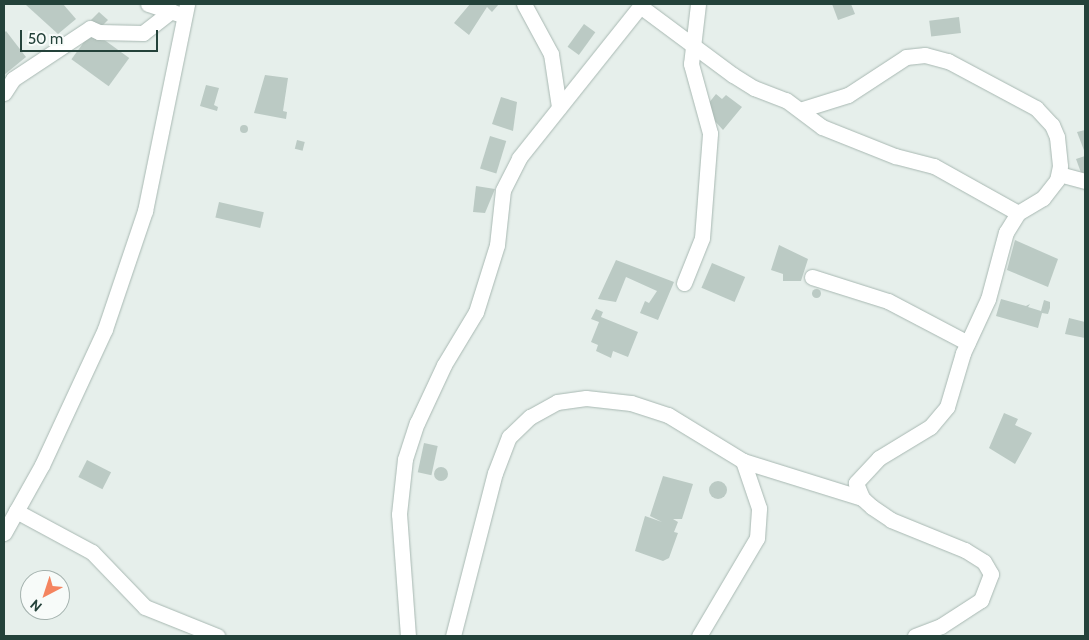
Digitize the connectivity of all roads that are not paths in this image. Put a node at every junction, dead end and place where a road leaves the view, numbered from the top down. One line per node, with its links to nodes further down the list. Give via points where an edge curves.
1 (148, 4): 5 (street)
2 (524, 4): 8 (street, via 551,54)
3 (698, 4): 6 (street)
4 (641, 5): 6 (street); 8 (street)
5 (181, 10): 7 (street, via 143,32 99,32 90,28 12,79); 18 (street, via 145,212 112,311 42,465)
6 (691, 43): 9 (street, via 754,88); 14 (street, via 692,73 710,133 702,238)
7 (4, 93)
8 (559, 107): 21 (street, via 519,158 507,181 500,204 497,245 476,312 444,365 405,459 399,514)
9 (803, 109): 10 (street, via 848,95 906,57 925,55 948,61 1036,108 1052,125 1057,136); 12 (street, via 822,127 895,156 934,166)
10 (1059, 174): 11 (street); 12 (street, via 1043,198)
11 (1085, 181)
12 (1018, 214): 15 (street, via 1006,232 988,299)
13 (812, 277): 15 (street, via 888,300)
14 (684, 283)
15 (968, 343): 17 (street, via 947,408 930,427 862,472 856,483)
16 (743, 461): 17 (street); 22 (street, via 668,415 631,403 586,398 557,402 530,417 509,437 495,473); 23 (street, via 759,508 757,538)
17 (862, 498): 24 (street, via 891,520 965,550 984,562 991,574 980,600 941,626)
18 (16, 511): 19 (street); 20 (street, via 92,552 145,607)
19 (4, 533)
20 (217, 636)
21 (408, 636)
22 (453, 636)
23 (699, 636)
24 (915, 636)

